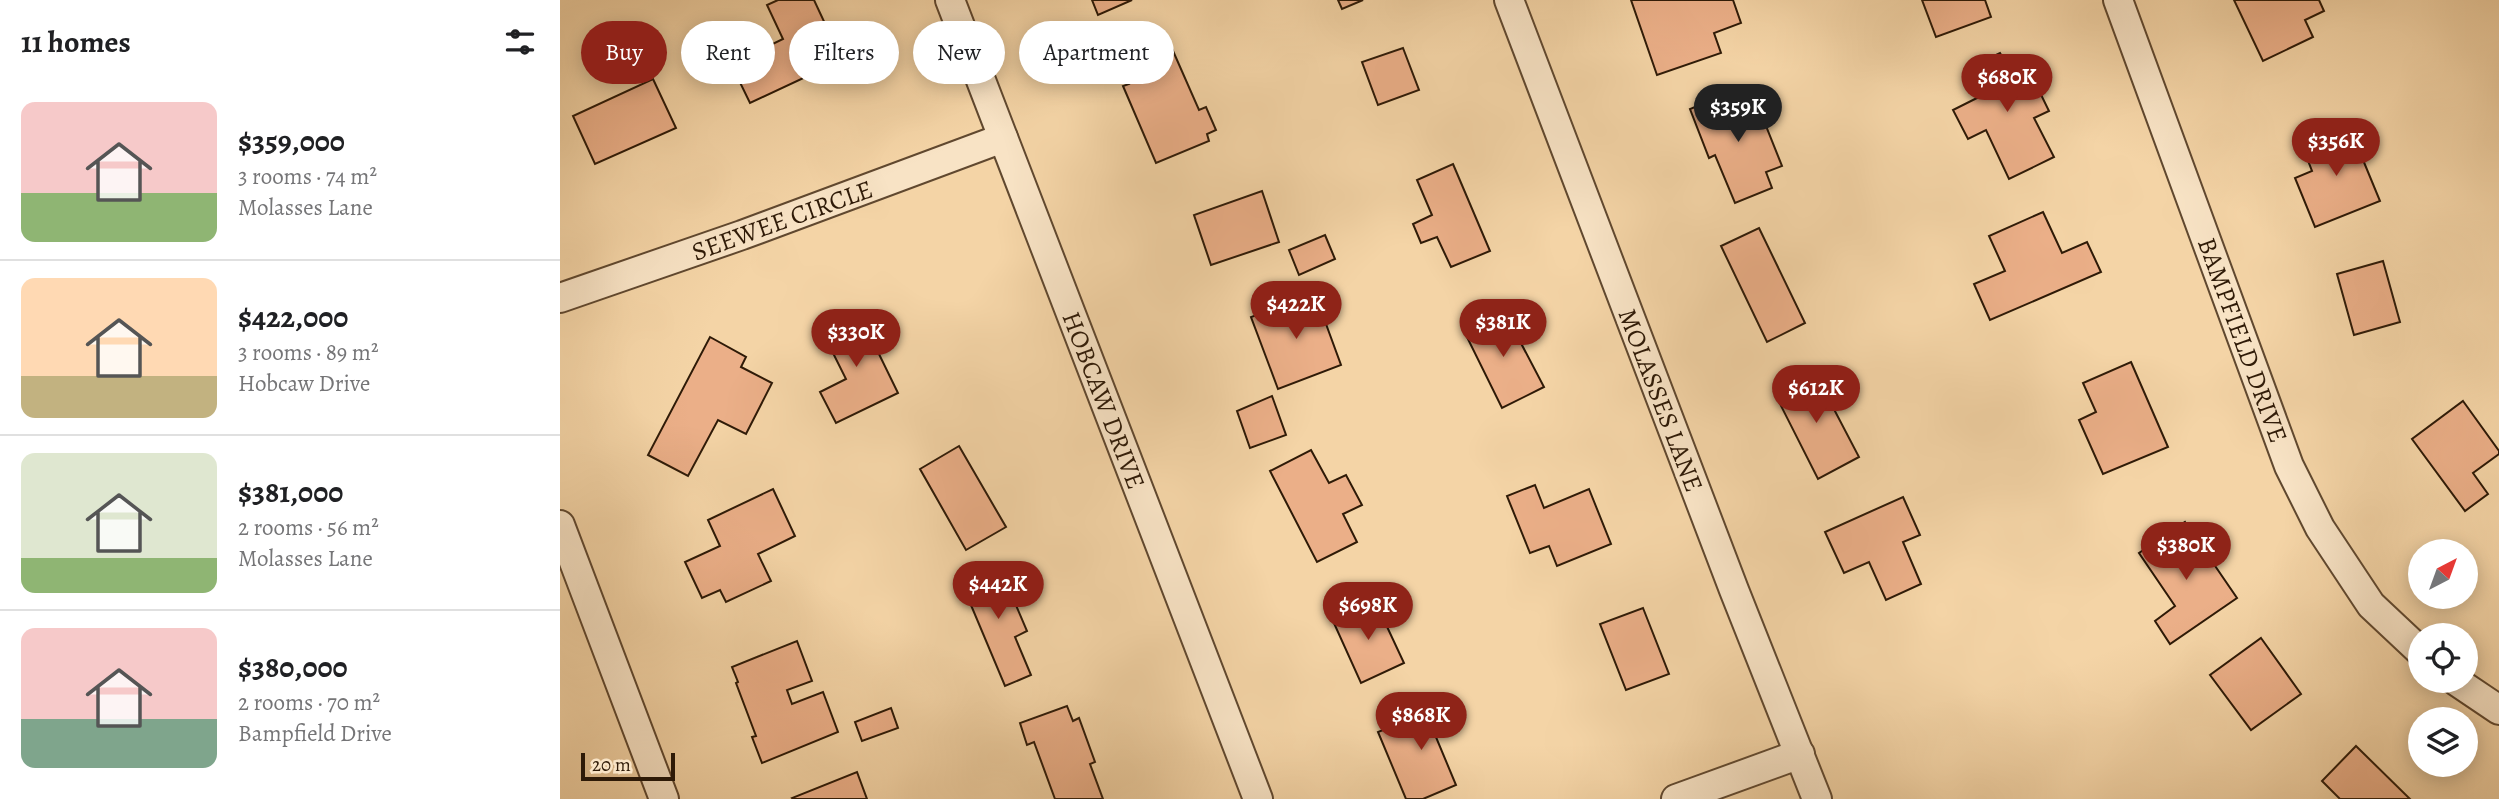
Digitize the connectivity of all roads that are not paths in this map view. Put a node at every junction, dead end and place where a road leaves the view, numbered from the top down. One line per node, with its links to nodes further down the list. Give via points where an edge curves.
1 (950, 0): 4 (street, HOBCAW DRIVE)
2 (1509, 0): 10 (street, MOLASSES LANE)
3 (2118, 0): 7 (street, BAMPFIELD DRIVE, via 2289,466 2320,528 2371,605)
4 (1003, 138): 5 (street, SEEWEE CIRCLE); 12 (street, HOBCAW DRIVE)
5 (560, 298)
6 (560, 525): 11 (street)
7 (2408, 640)
8 (2474, 693): 9 (street)
9 (2499, 710)
10 (1800, 754): 13 (street); 14 (street, MOLASSES LANE)
11 (664, 799)
12 (1258, 799)
13 (1676, 799)
14 (1817, 799)

